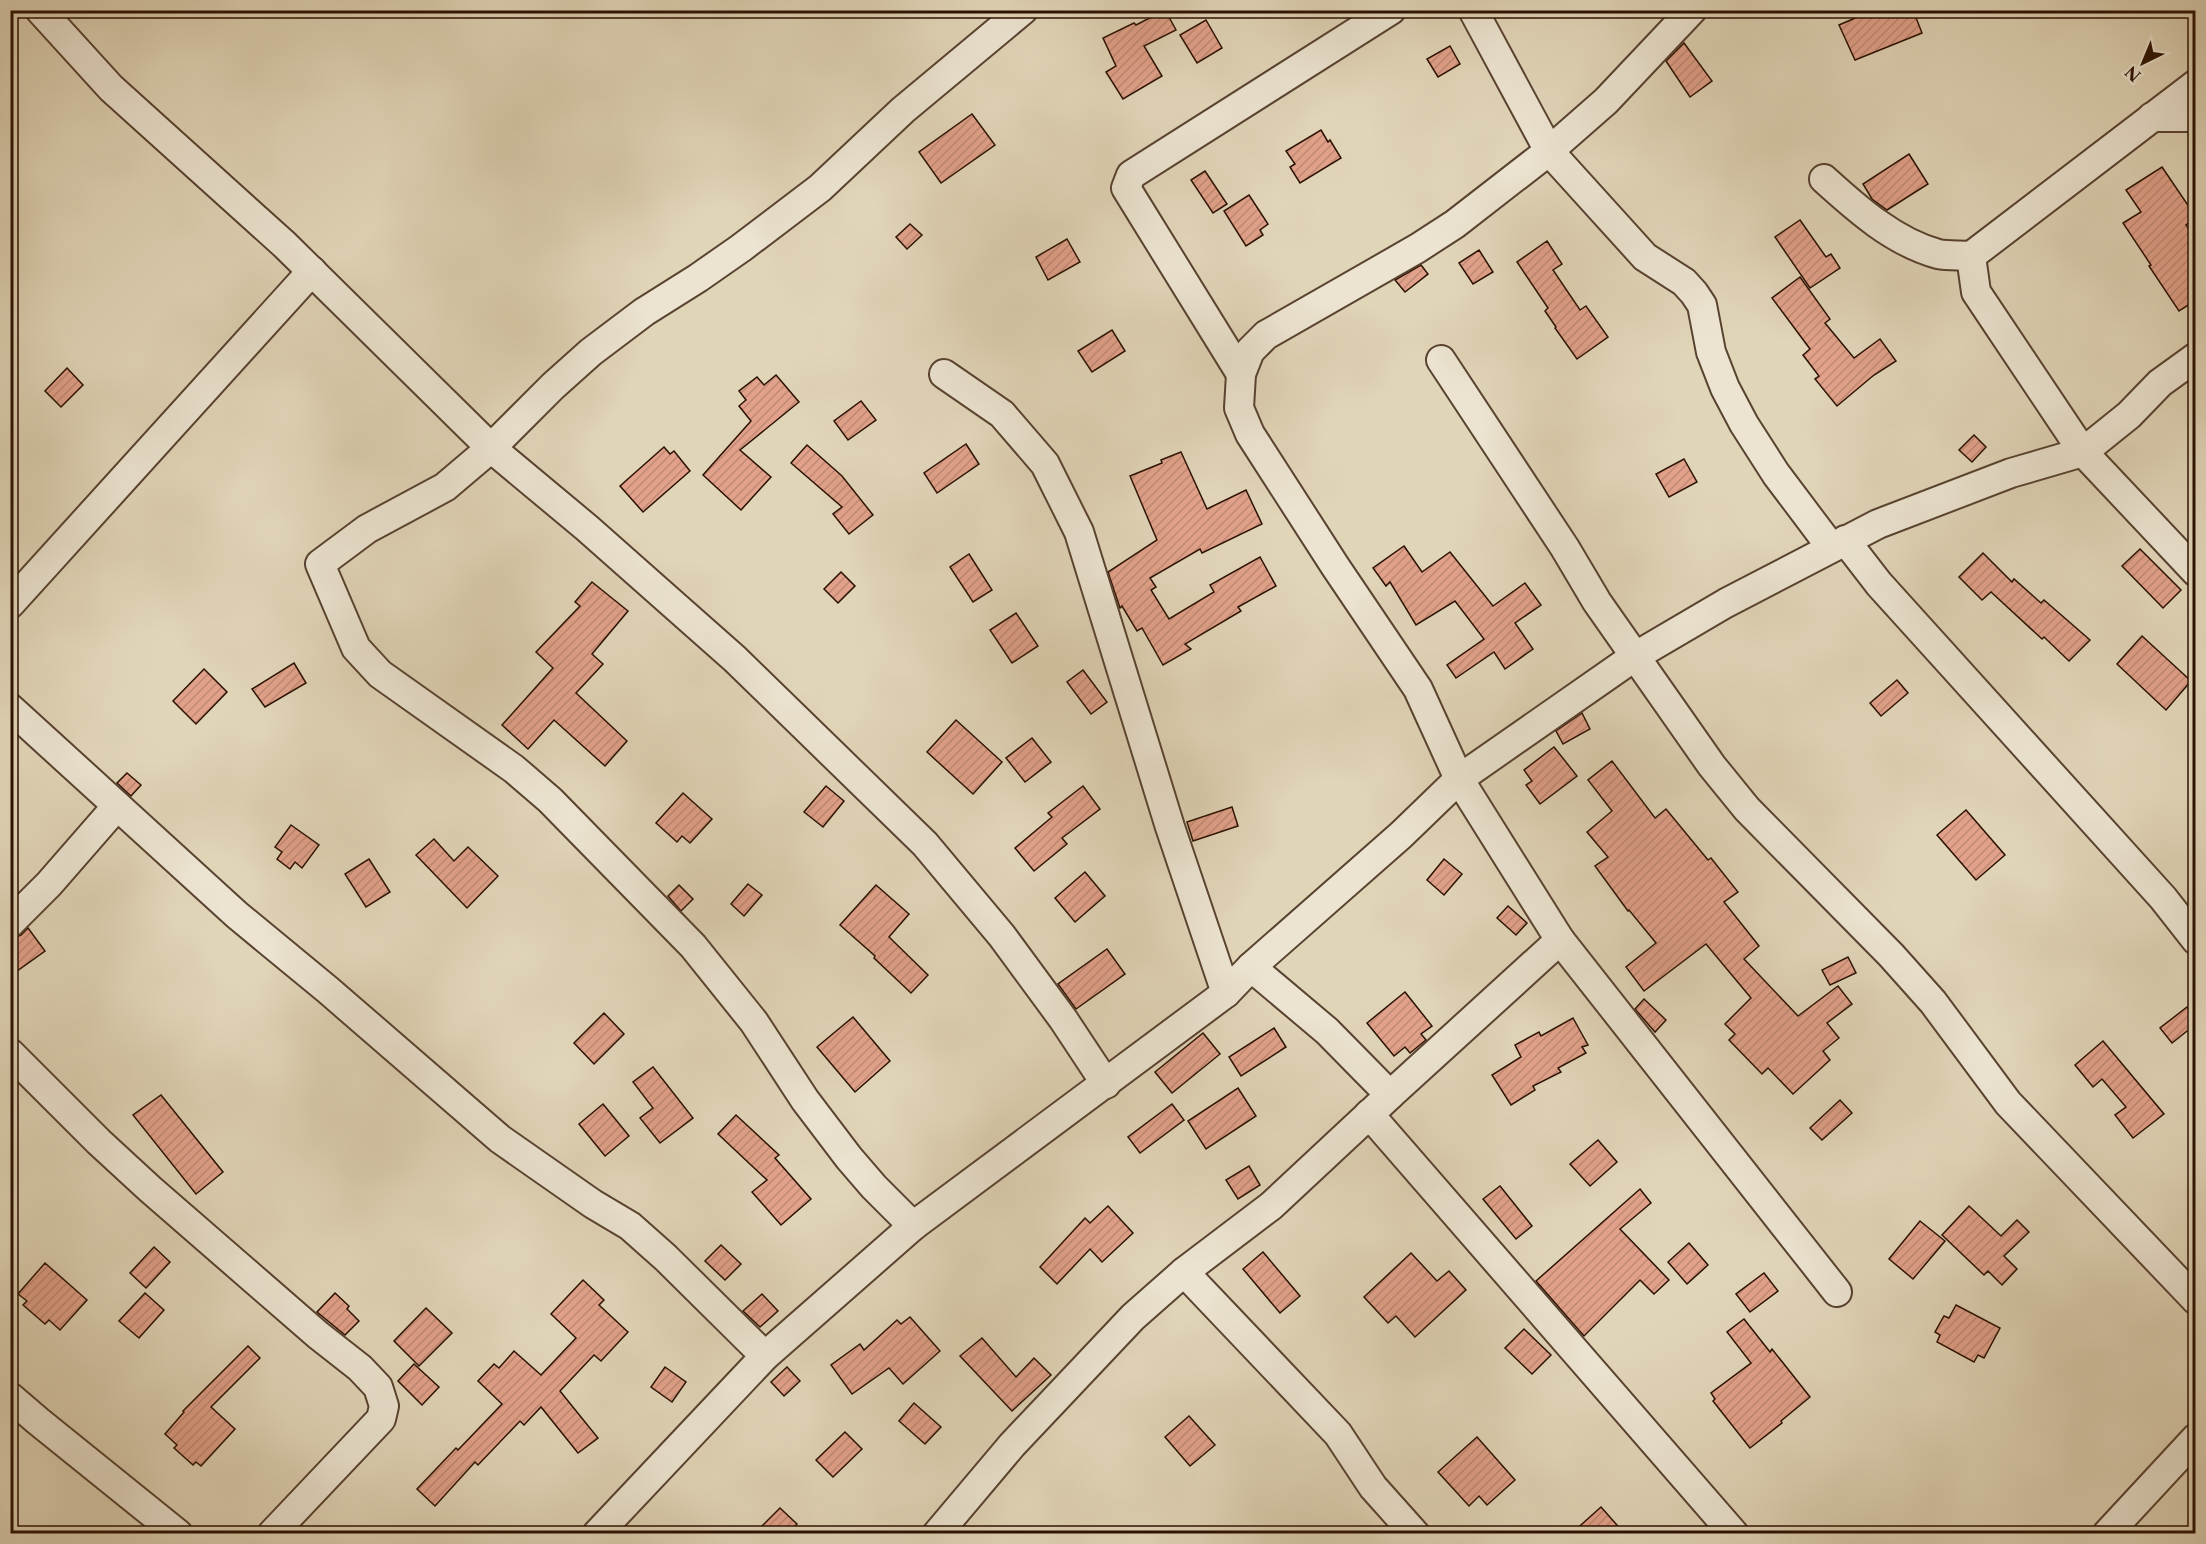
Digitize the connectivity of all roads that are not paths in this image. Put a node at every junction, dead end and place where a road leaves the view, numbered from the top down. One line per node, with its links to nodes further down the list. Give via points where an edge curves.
1 (40, 10): 12 (street, via 111,88)
2 (1023, 10): 17 (street, via 903,110 820,188 591,352)
3 (1391, 10): 16 (street, via 1131,175 1126,188)
4 (1473, 10): 9 (street)
5 (1692, 10): 9 (street, via 1606,101)
6 (2196, 84): 7 (street)
7 (2152, 117): 8 (street); 11 (street)
8 (2196, 117)
9 (1549, 151): 16 (street, via 1455,224 1266,335 1250,351); 19 (street, via 1645,258 1684,282 1694,293 1702,306 1711,352 1744,424 1776,474)
10 (1824, 179): 11 (street, via 1864,215 1898,237 1938,254)
11 (1971, 256): 18 (street, via 1976,292)
12 (312, 271): 17 (street); 21 (street)
13 (2196, 357): 18 (street, via 2160,383 2129,415)
14 (1441, 360): 22 (street)
15 (944, 374): 30 (street, via 1002,414 1045,464 1079,532)
16 (1241, 374): 24 (street, via 1239,408 1250,434 1418,689)
17 (491, 447): 32 (street, via 735,659 925,844 1002,936); 35 (street, via 446,487 367,529 320,564 356,648 380,674 514,769 550,800 693,946 754,1022 849,1158)
18 (2083, 452): 19 (street, via 2011,473 1878,524); 20 (street)
19 (1838, 544): 22 (street); 28 (street, via 1879,584 2163,898)
20 (2196, 572)
21 (10, 604)
22 (1635, 657): 24 (street); 38 (street, via 1747,809 1891,955 1933,1002 2008,1103)
23 (10, 708): 25 (street)
24 (1459, 779): 27 (street); 29 (street)
25 (117, 806): 26 (street, via 50,884); 39 (street, via 237,915 500,1140 630,1226)
26 (10, 923)
27 (1560, 940): 33 (street); 37 (street)
28 (2196, 940)
29 (1251, 967): 30 (street); 33 (street, via 1327,1031)
30 (1226, 993): 32 (street)
31 (10, 1053): 43 (street, via 99,1142 378,1387 384,1406 381,1419)
32 (1106, 1084): 35 (street)
33 (1390, 1095): 34 (street)
34 (1369, 1114): 36 (street, via 1271,1206); 47 (street)
35 (913, 1226): 39 (street)
36 (1184, 1272): 45 (street, via 1109,1342 1012,1445); 46 (street, via 1338,1434 1373,1487)
37 (1837, 1292)
38 (2196, 1300)
39 (765, 1356): 44 (street)
40 (10, 1397): 42 (street)
41 (2196, 1438): 48 (street)
42 (178, 1533)
43 (272, 1533)
44 (597, 1533)
45 (937, 1533)
46 (1415, 1533)
47 (1734, 1533)
48 (2107, 1533)

